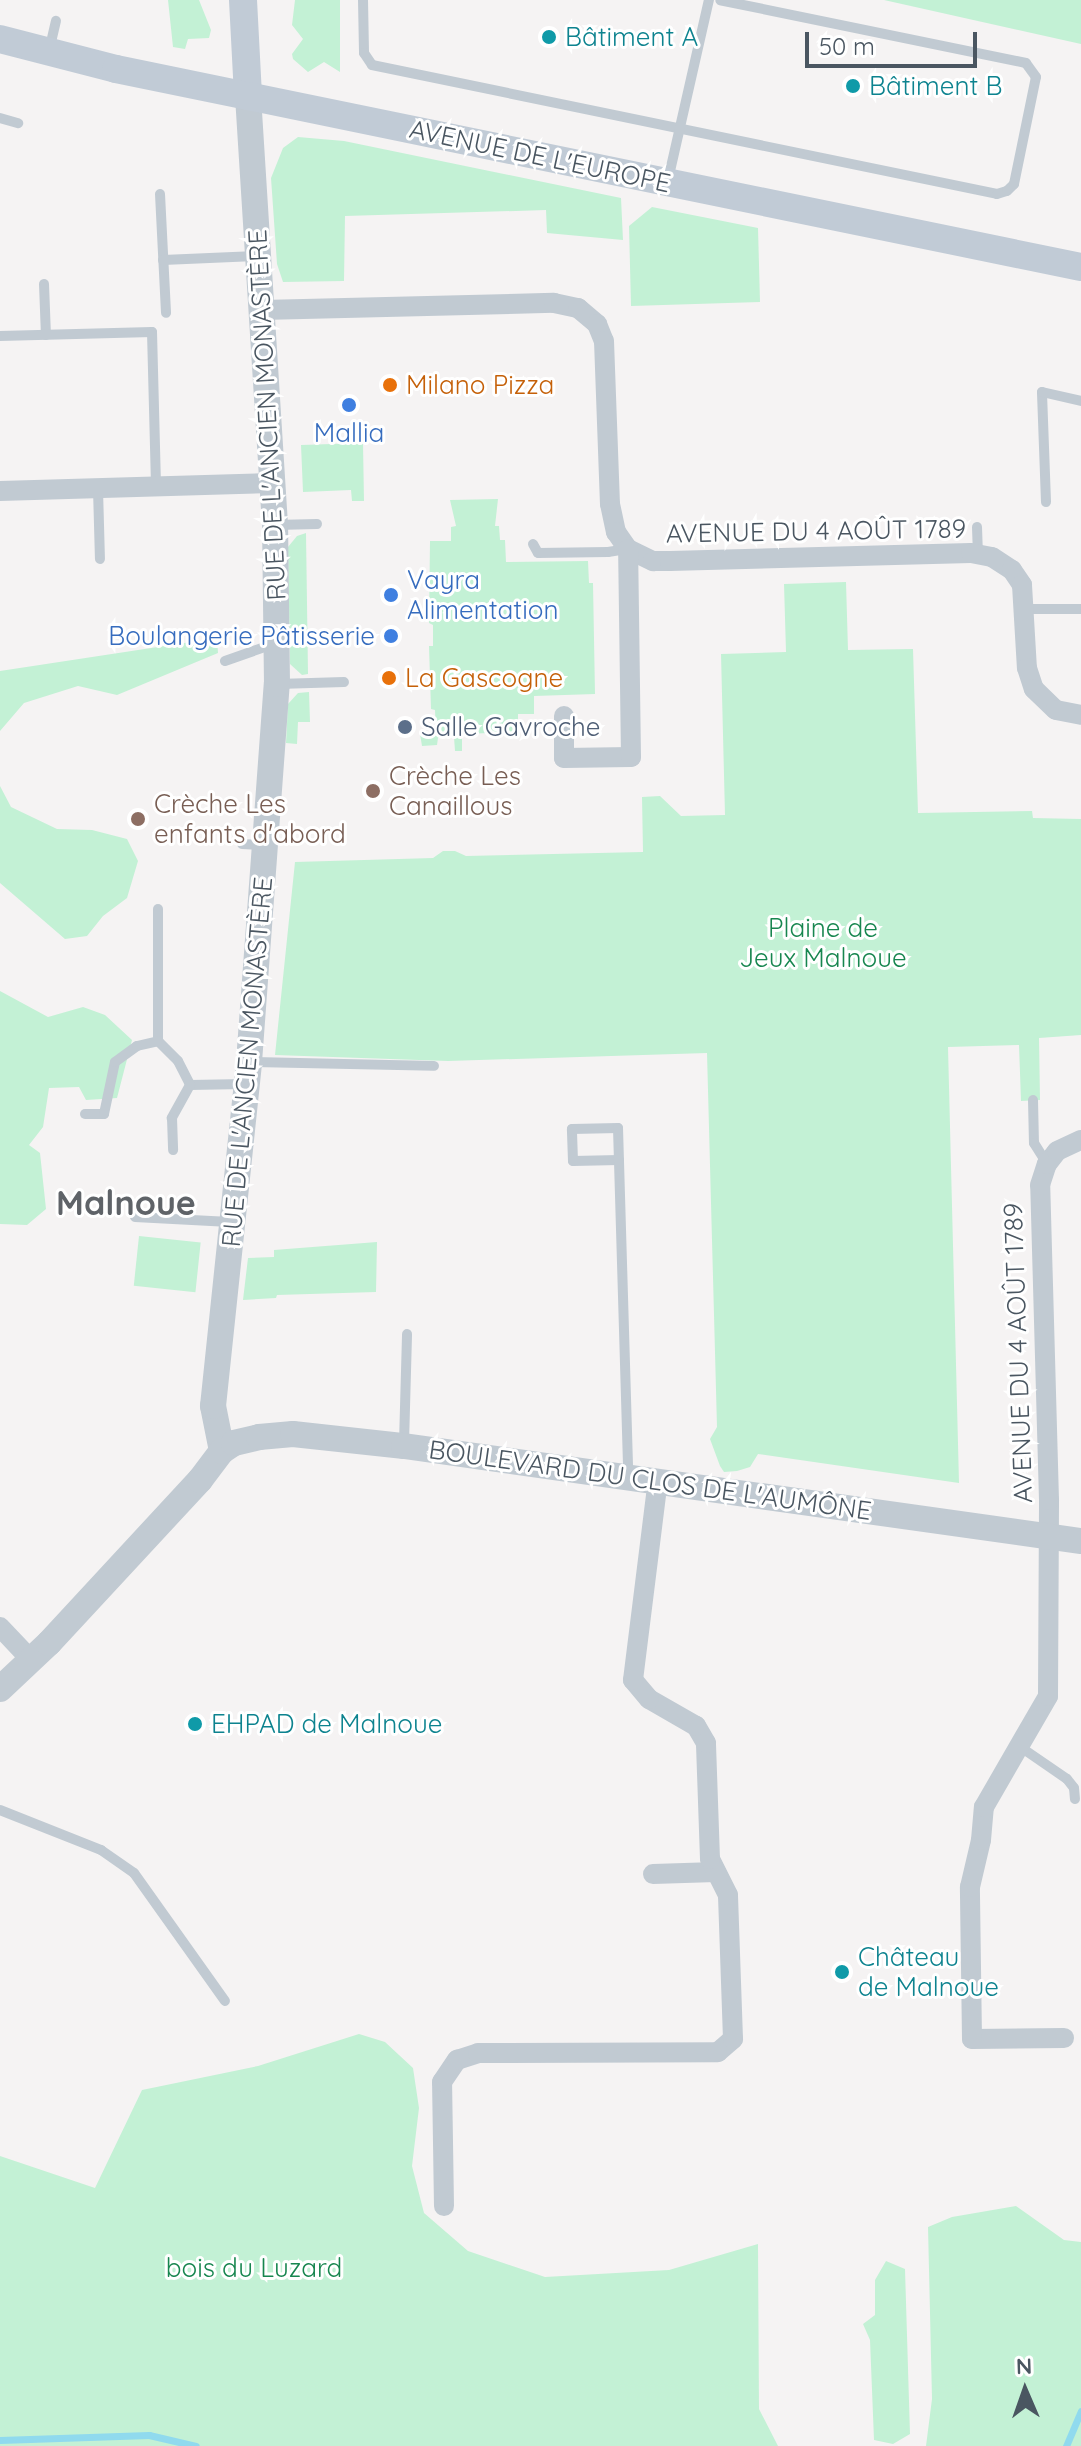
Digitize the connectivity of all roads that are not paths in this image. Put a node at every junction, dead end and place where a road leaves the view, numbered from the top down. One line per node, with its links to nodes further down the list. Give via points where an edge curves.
1 (243, 0): 8 (main road)
2 (363, 0): 11 (lane, via 364,53 372,65)
3 (709, 0): 11 (lane)
4 (720, 0): 11 (lane, via 1026,63 1036,77 1014,184 997,194)
5 (56, 21): 7 (lane)
6 (0, 39): 7 (main road, AVENUE DE L'EUROPE)
7 (48, 53): 8 (main road, AVENUE DE L'EUROPE)
8 (248, 96): 12 (main road, AVENUE DE L'EUROPE); 14 (street, RUE DE L'ANCIEN MONASTÈRE)
9 (0, 118): 10 (lane)
10 (18, 123)
11 (679, 128): 12 (lane)
12 (668, 182): 16 (main road, AVENUE DE L'EUROPE)
13 (160, 194): 15 (lane)
14 (259, 256): 15 (lane); 18 (street, RUE DE L'ANCIEN MONASTÈRE)
15 (163, 260): 19 (lane)
16 (1081, 267)
17 (44, 284): 20 (lane)
18 (262, 310): 23 (street, RUE DE L'ANCIEN MONASTÈRE); 32 (street, AVENUE DU 4 AOÛT 1789, via 554,303 578,308 597,324 604,341 610,504 616,532)
19 (166, 313)
20 (46, 335): 21 (lane); 24 (lane, via 152,332)
21 (0, 336)
22 (1081, 401): 27 (lane, via 1042,392)
23 (272, 483): 24 (street); 29 (street, RUE DE L'ANCIEN MONASTÈRE)
24 (156, 487): 25 (street)
25 (98, 489): 26 (street); 34 (lane)
26 (0, 491)
27 (1046, 502)
28 (317, 524): 29 (lane)
29 (275, 525): 37 (street, RUE DE L'ANCIEN MONASTÈRE)
30 (977, 527): 33 (lane)
31 (533, 544): 32 (lane, via 538,553)
32 (628, 549): 33 (street, AVENUE DU 4 AOÛT 1789, via 653,561); 42 (street, via 631,757 564,758)
33 (978, 554): 35 (street, AVENUE DU 4 AOÛT 1789, via 1012,570 1022,585)
34 (100, 559)
35 (1025, 609): 36 (lane); 41 (street, AVENUE DU 4 AOÛT 1789, via 1027,668 1034,689 1056,710)
36 (1081, 609)
37 (278, 643): 38 (lane); 40 (street, RUE DE L'ANCIEN MONASTÈRE)
38 (225, 661)
39 (344, 682): 40 (lane)
40 (277, 684): 46 (street, RUE DE L'ANCIEN MONASTÈRE, via 254,845)
41 (1081, 715)
42 (564, 716)
43 (158, 909): 44 (lane)
44 (158, 1041): 47 (lane, via 178,1061); 49 (lane, via 137,1046 115,1062 104,1114)
45 (434, 1066): 46 (lane)
46 (248, 1073): 47 (lane); 55 (street, RUE DE L'ANCIEN MONASTÈRE)
47 (190, 1085): 51 (lane, via 172,1118)
48 (1033, 1100): 53 (lane, via 1034,1143)
49 (85, 1114)
50 (1081, 1140): 53 (street, via 1057,1151)
51 (173, 1150)
52 (619, 1160): 52 (lane, via 573,1161 572,1129 618,1128); 59 (lane)
53 (1047, 1164): 61 (street, AVENUE DU 4 AOÛT 1789, via 1040,1185)
54 (135, 1217): 55 (lane)
55 (232, 1222): 58 (street, RUE DE L'ANCIEN MONASTÈRE, via 213,1406)
56 (407, 1334): 57 (lane)
57 (404, 1446): 58 (street, BOULEVARD DU CLOS DE L'AUMÔNE, via 293,1434 246,1439); 59 (street, BOULEVARD DU CLOS DE L'AUMÔNE)
58 (222, 1451): 64 (street)
59 (628, 1476): 60 (street, BOULEVARD DU CLOS DE L'AUMÔNE)
60 (658, 1480): 61 (street, BOULEVARD DU CLOS DE L'AUMÔNE); 69 (street, via 633,1680 649,1699 702,1733 709,1852)
61 (1048, 1536): 62 (street, BOULEVARD DU CLOS DE L'AUMÔNE); 66 (street, AVENUE DU 4 AOÛT 1789, via 1048,1696)
62 (1081, 1541)
63 (0, 1627): 64 (street)
64 (32, 1661): 65 (street)
65 (0, 1689)
66 (1019, 1746): 67 (lane, via 1067,1779); 72 (street, AVENUE DU 4 AOÛT 1789, via 984,1807 970,1887 972,2039)
67 (1075, 1799)
68 (0, 1810): 71 (lane, via 101,1850 134,1873)
69 (716, 1872): 70 (street); 73 (street, via 728,1895 733,2039 718,2052 478,2053 457,2060 442,2082)
70 (653, 1874)
71 (225, 2001)
72 (1064, 2038)
73 (444, 2206)

